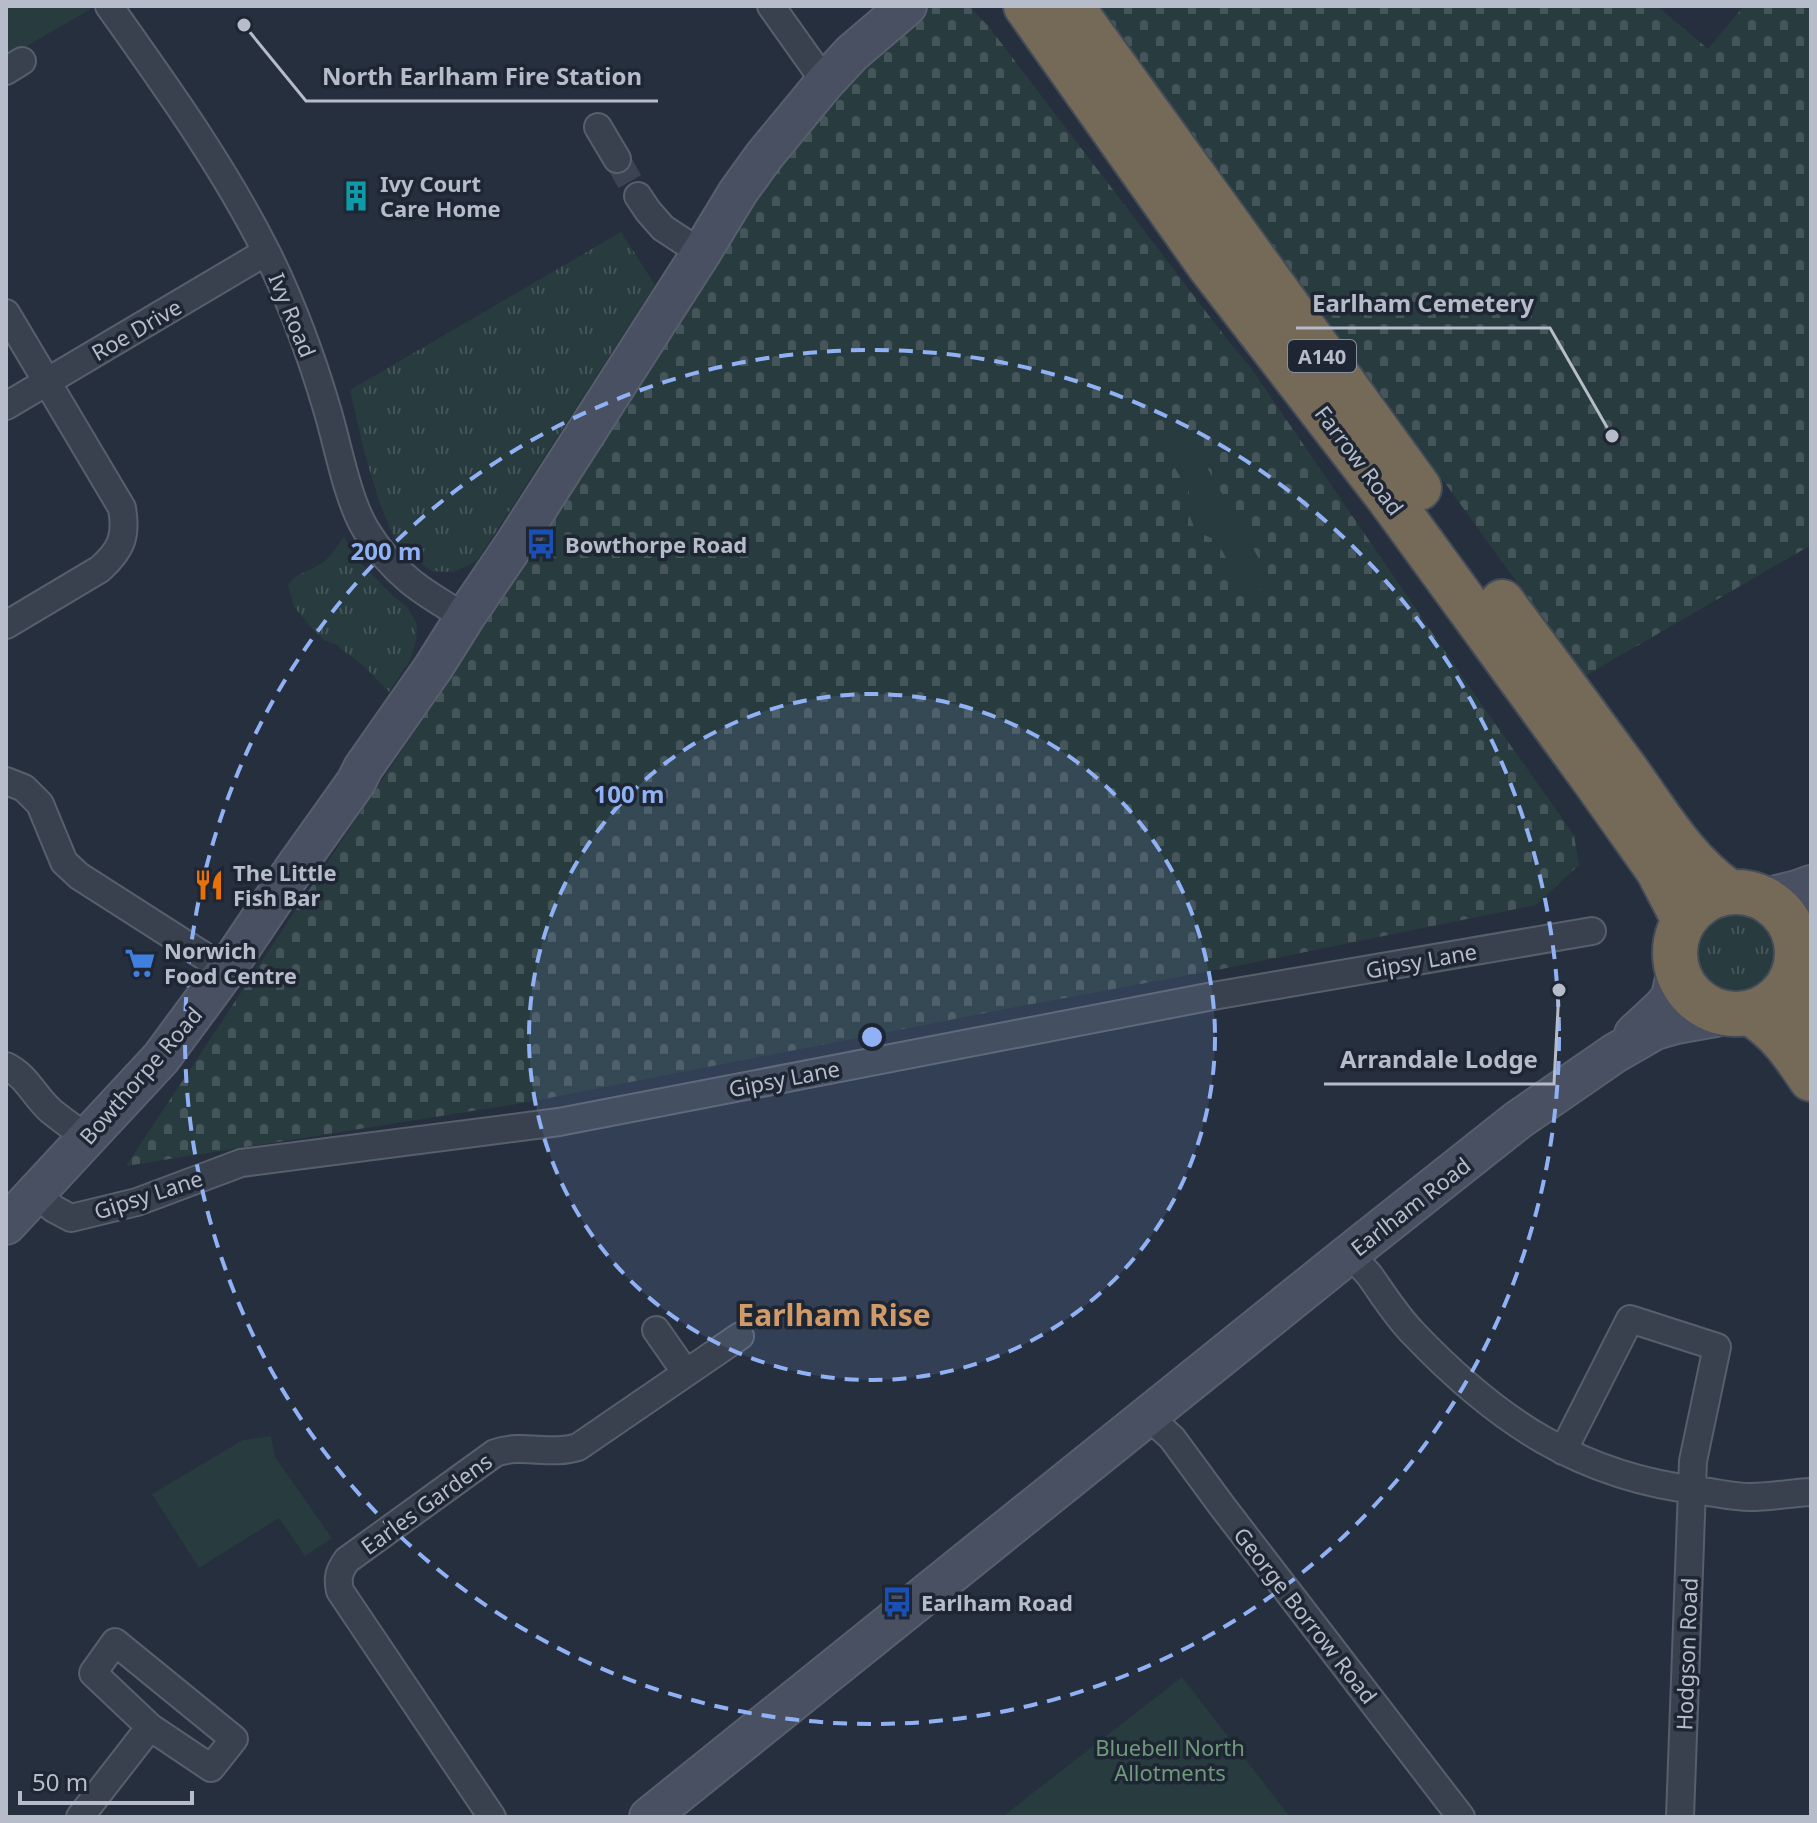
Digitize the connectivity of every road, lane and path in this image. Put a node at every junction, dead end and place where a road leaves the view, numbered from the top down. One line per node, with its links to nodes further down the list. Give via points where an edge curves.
1 (109, 6): 10 (street, Ivy Road, via 164,83)
2 (771, 6): 6 (street)
3 (907, 6): 6 (street, Bowthorpe Road)
4 (1026, 6): 20 (highway, Farrow Road / A140, via 1209,265 1381,486 1595,781 1658,870)
5 (1071, 6): 19 (highway, Farrow Road / A140, via 1664,824 1715,883)
6 (825, 82): 11 (street, Bowthorpe Road, via 764,156)
7 (598, 127): 8 (street)
8 (617, 159)
9 (638, 196): 11 (street, via 663,228)
10 (266, 252): 13 (street, Roe Drive); 15 (street, Ivy Road, via 297,320 365,529 417,588)
11 (701, 253): 15 (street, Bowthorpe Road)
12 (6, 313): 13 (street)
13 (47, 381): 14 (street, Roe Drive); 16 (street, via 122,508 125,526 121,543 100,569)
14 (6, 406)
15 (465, 617): 24 (street, Bowthorpe Road)
16 (6, 625)
17 (6, 781): 24 (street, via 24,788 40,804 64,862 79,876)
18 (1811, 885): 19 (street)
19 (1747, 895): 20 (highway, via 1712,896); 22 (highway, A140, via 1778,910)
20 (1684, 920): 23 (highway, via 1675,949)
21 (1592, 931): 31 (street, Gipsy Lane, via 1213,996 559,1122 241,1163 137,1202 71,1218)
22 (1802, 944): 25 (highway, via 1786,990 1770,1004); 26 (highway, A140)
23 (1677, 969): 25 (highway, via 1689,991 1708,1007); 27 (street, Earlham Road, via 1671,997)
24 (226, 970): 30 (street, Bowthorpe Road, via 161,1058)
25 (1741, 1013): 27 (street, Earlham Road, via 1655,1030); 29 (highway, via 1771,1027)
26 (1811, 1028)
27 (1615, 1053): 33 (street, Earlham Road, via 1518,1120)
28 (6, 1066): 30 (street, via 19,1072 52,1112)
29 (1811, 1079)
30 (87, 1138): 31 (street, Bowthorpe Road)
31 (35, 1193): 32 (street, Bowthorpe Road)
32 (6, 1225)
33 (1349, 1254): 37 (street, Earlham Road); 38 (street, via 1455,1376 1503,1415)
34 (656, 1330): 36 (street)
35 (740, 1336): 36 (street, Earles Gardens)
36 (686, 1373): 43 (street, Earles Gardens, via 578,1447 495,1453 340,1570 340,1591)
37 (1148, 1416): 44 (street, Earlham Road); 45 (street, George Borrow Road, via 1172,1438)
38 (1563, 1451): 39 (street, via 1646,1483); 39 (street, Hodgson Road, via 1630,1319 1717,1347 1693,1461)
39 (1693, 1490): 40 (street, via 1750,1497); 46 (street, Hodgson Road)
40 (1811, 1492)
41 (150, 1727): 41 (street, via 93,1673 115,1642 234,1739 211,1768); 42 (street)
42 (80, 1817)
43 (492, 1817)
44 (649, 1817)
45 (1461, 1817)
46 (1680, 1817)

